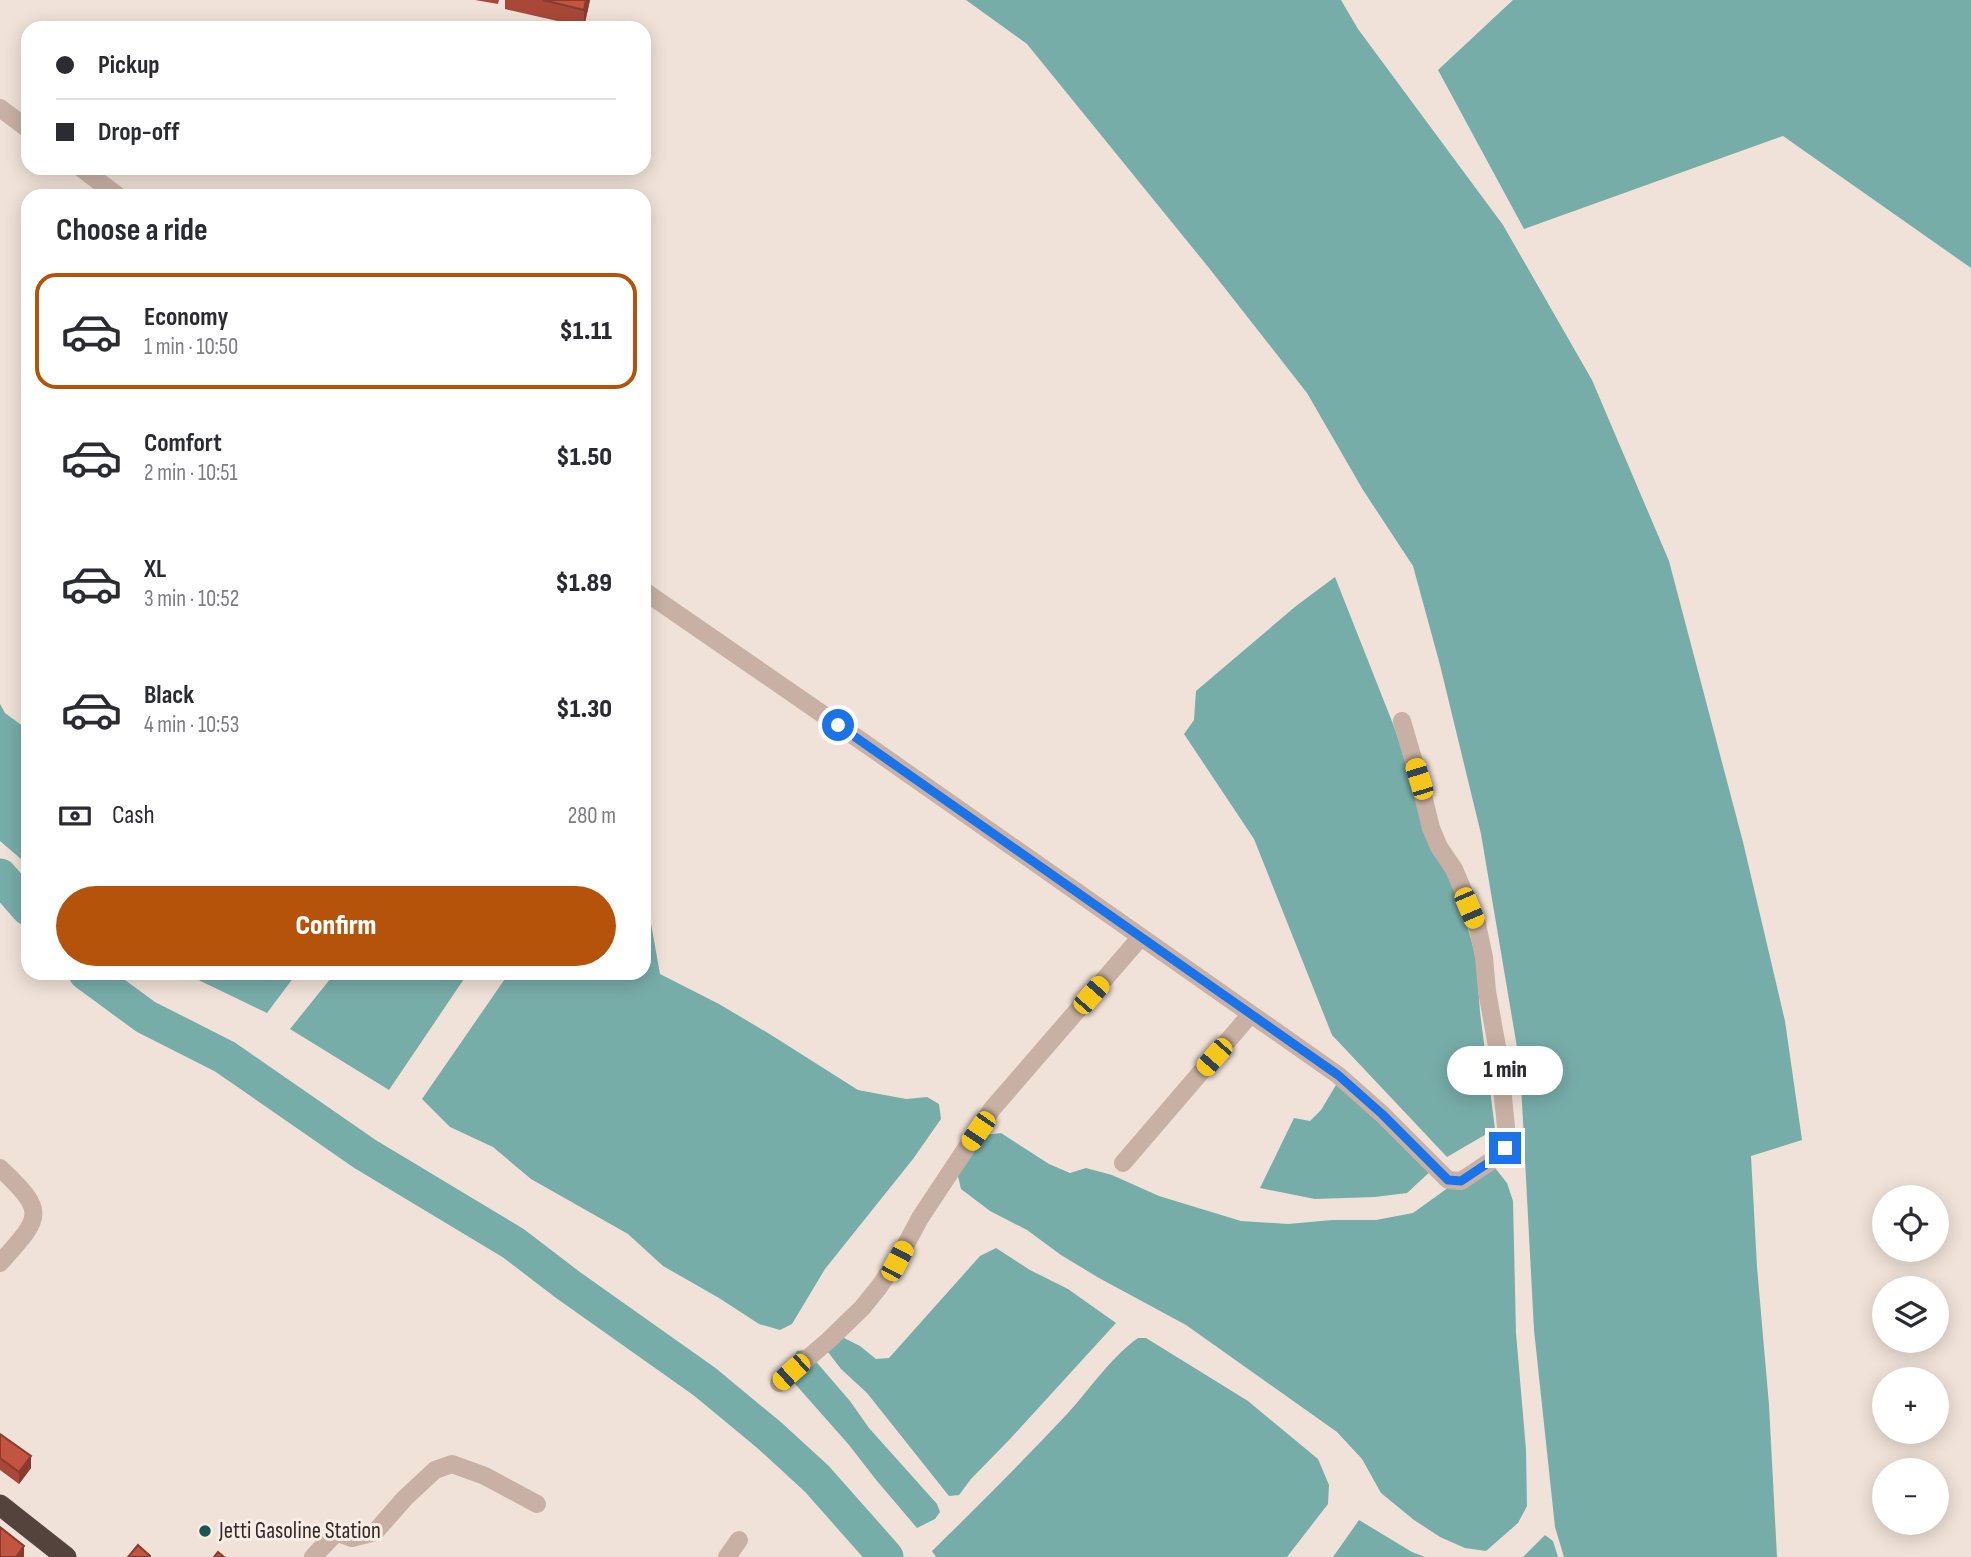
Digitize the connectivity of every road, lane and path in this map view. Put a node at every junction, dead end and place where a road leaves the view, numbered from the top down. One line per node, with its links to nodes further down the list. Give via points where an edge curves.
1 (0, 108): 2 (street)
2 (21, 124)
3 (90, 175): 4 (street)
4 (109, 189)
5 (651, 597): 7 (street)
6 (1402, 721): 8 (street, via 1431,828 1454,869 1482,946 1500,1072 1505,1148 1461,1181 1448,1180 1338,1075)
7 (1140, 938): 8 (street); 12 (street, via 992,1109 870,1298)
8 (1250, 1015): 9 (street)
9 (1123, 1163)
10 (0, 1168): 11 (street, via 22,1189 34,1211 29,1231)
11 (0, 1263)
12 (779, 1383)
13 (537, 1504): 17 (street, via 452,1464 435,1470 375,1532 352,1538 339,1533)
14 (0, 1505): 16 (highway)
15 (739, 1540): 18 (street)
16 (66, 1557)
17 (313, 1557)
18 (727, 1557)

